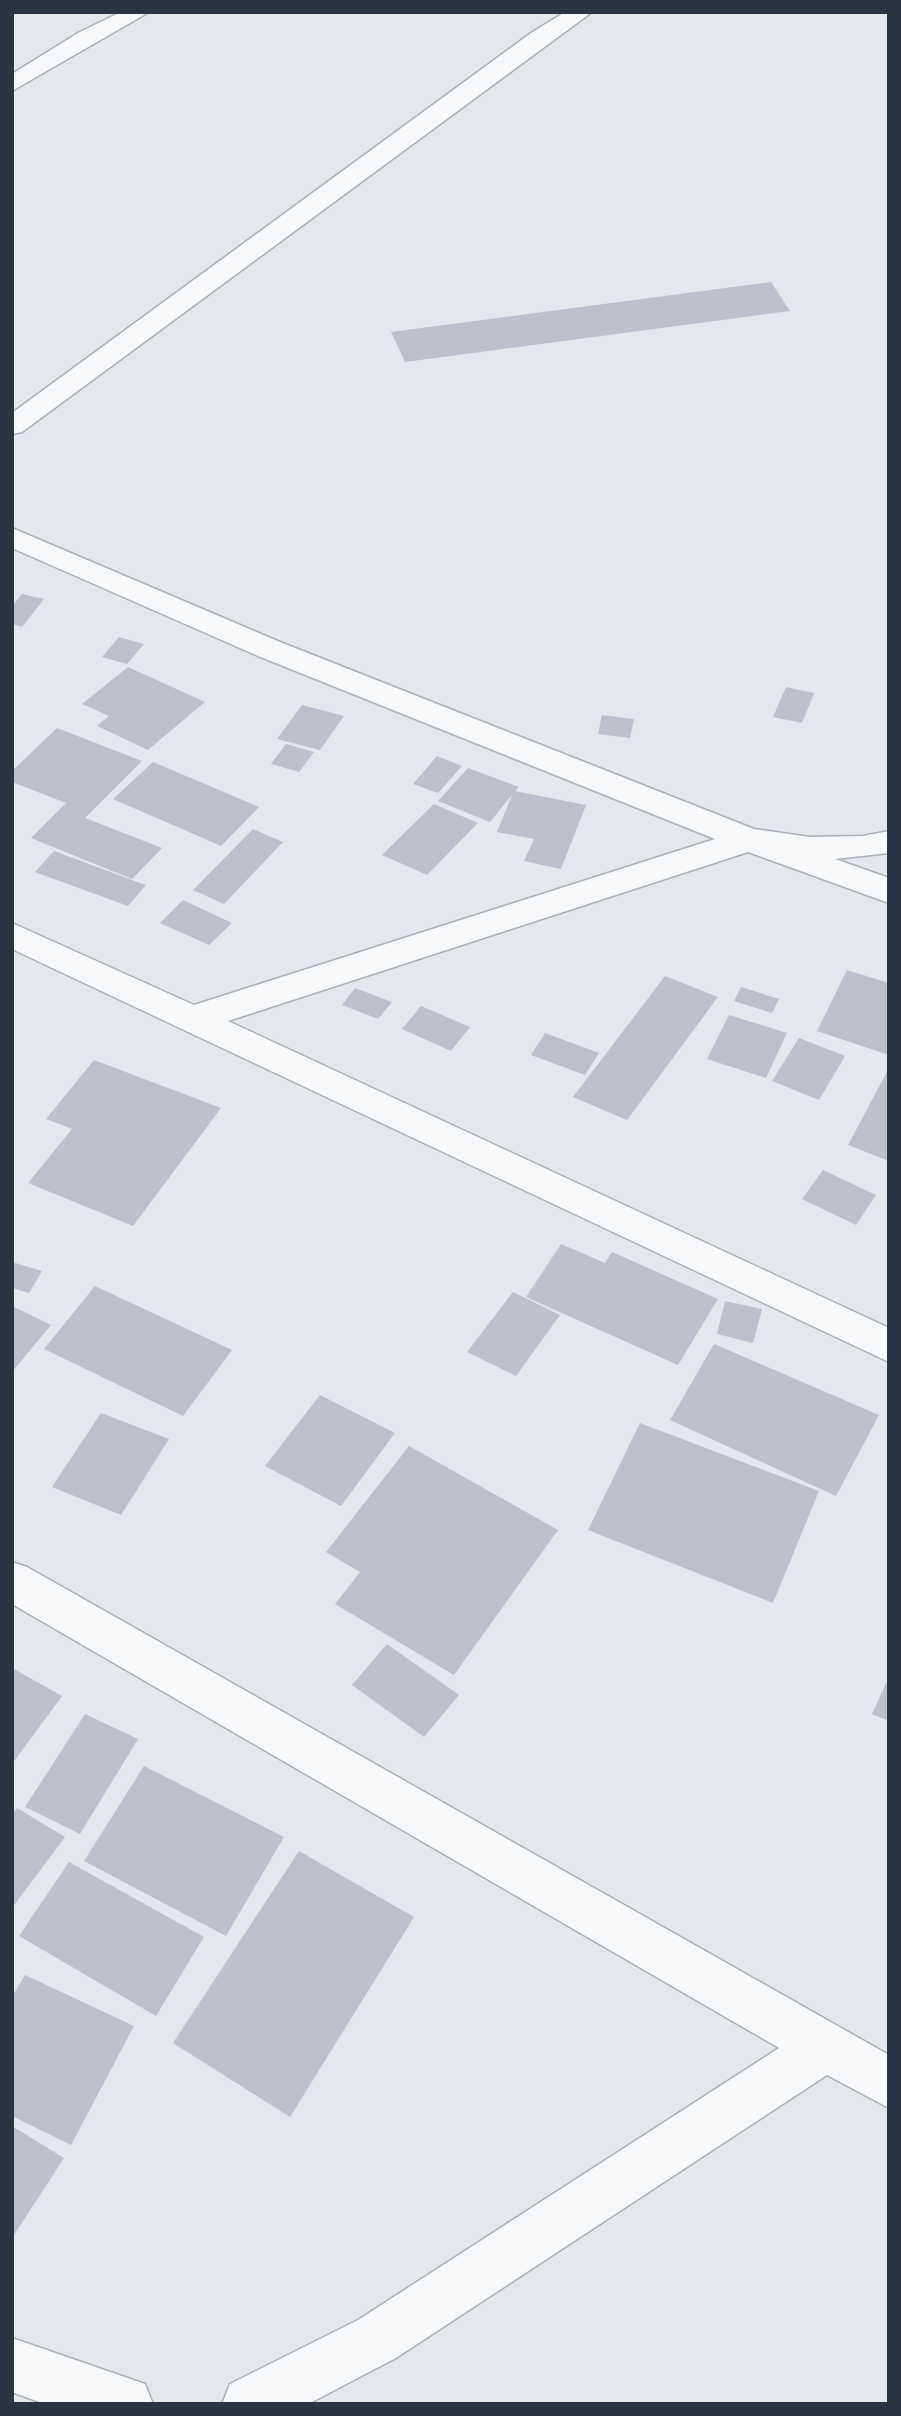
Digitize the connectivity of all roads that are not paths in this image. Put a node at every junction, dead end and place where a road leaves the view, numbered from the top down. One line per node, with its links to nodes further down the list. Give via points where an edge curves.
1 (138, 12): 3 (street, via 86,38)
2 (582, 12): 4 (street, via 539,38)
3 (12, 85)
4 (12, 426)
5 (12, 537): 6 (street, via 269,649)
6 (749, 841): 7 (street, via 810,848); 8 (street); 10 (street)
7 (889, 842)
8 (889, 891)
9 (12, 935): 10 (street)
10 (190, 1020): 11 (street)
11 (889, 1346)
12 (12, 1581): 13 (street)
13 (825, 2047): 14 (street); 17 (street, via 377,2339)
14 (889, 2083)
15 (12, 2365): 16 (street)
16 (125, 2404)
17 (250, 2404)

